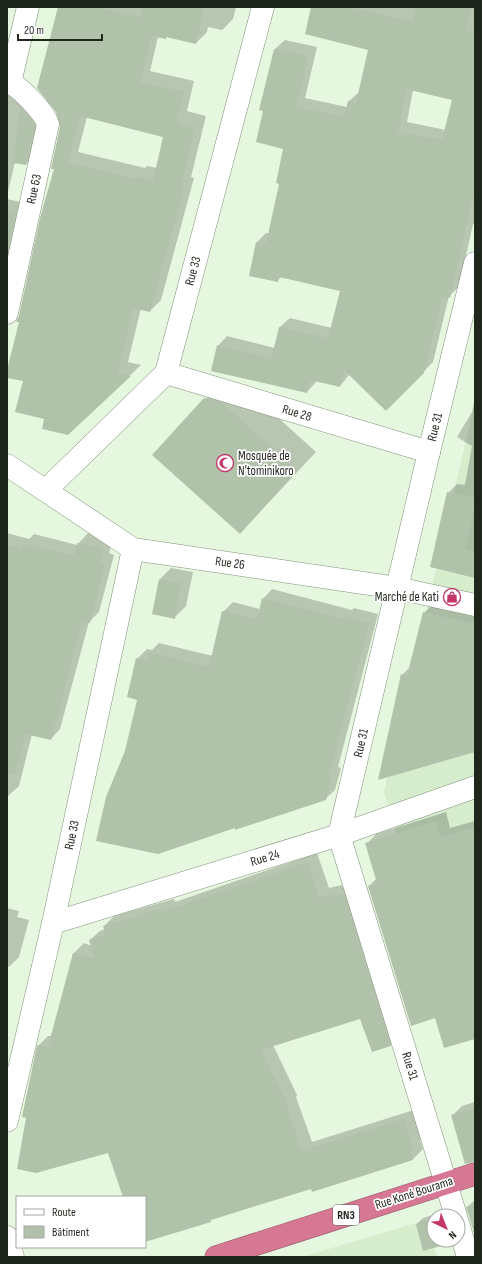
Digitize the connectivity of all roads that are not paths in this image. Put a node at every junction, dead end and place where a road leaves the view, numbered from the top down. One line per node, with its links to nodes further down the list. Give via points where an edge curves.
1 (28, 7): 3 (street)
2 (262, 7): 7 (street, Rue 33)
3 (9, 82): 5 (street, Rue 63, via 38,107 48,124)
4 (475, 263): 6 (street, Rue 31)
5 (7, 313)
6 (468, 318): 8 (street, Rue 31)
7 (166, 373): 8 (street, Rue 28); 10 (street)
8 (429, 452): 12 (street, Rue 31)
9 (7, 465): 10 (street, Rue 26)
10 (46, 490): 11 (street, Rue 26)
11 (133, 549): 12 (street, Rue 26); 16 (street, Rue 33)
12 (397, 588): 13 (street, Rue 26); 15 (street, Rue 31)
13 (475, 605)
14 (475, 787): 15 (street, Rue 24)
15 (339, 835): 16 (street, Rue 24); 20 (street, Rue 31)
16 (53, 923): 17 (street, Rue 33)
17 (15, 1052): 18 (street, Rue 33)
18 (7, 1120)
19 (475, 1174): 20 (highway, Rue Koné Bourama / RN3)
20 (446, 1183): 21 (street, Rue 31); 24 (highway, Rue Koné Bourama / RN3)
21 (454, 1208)
22 (7, 1237): 23 (street)
23 (13, 1257)
24 (216, 1257)

